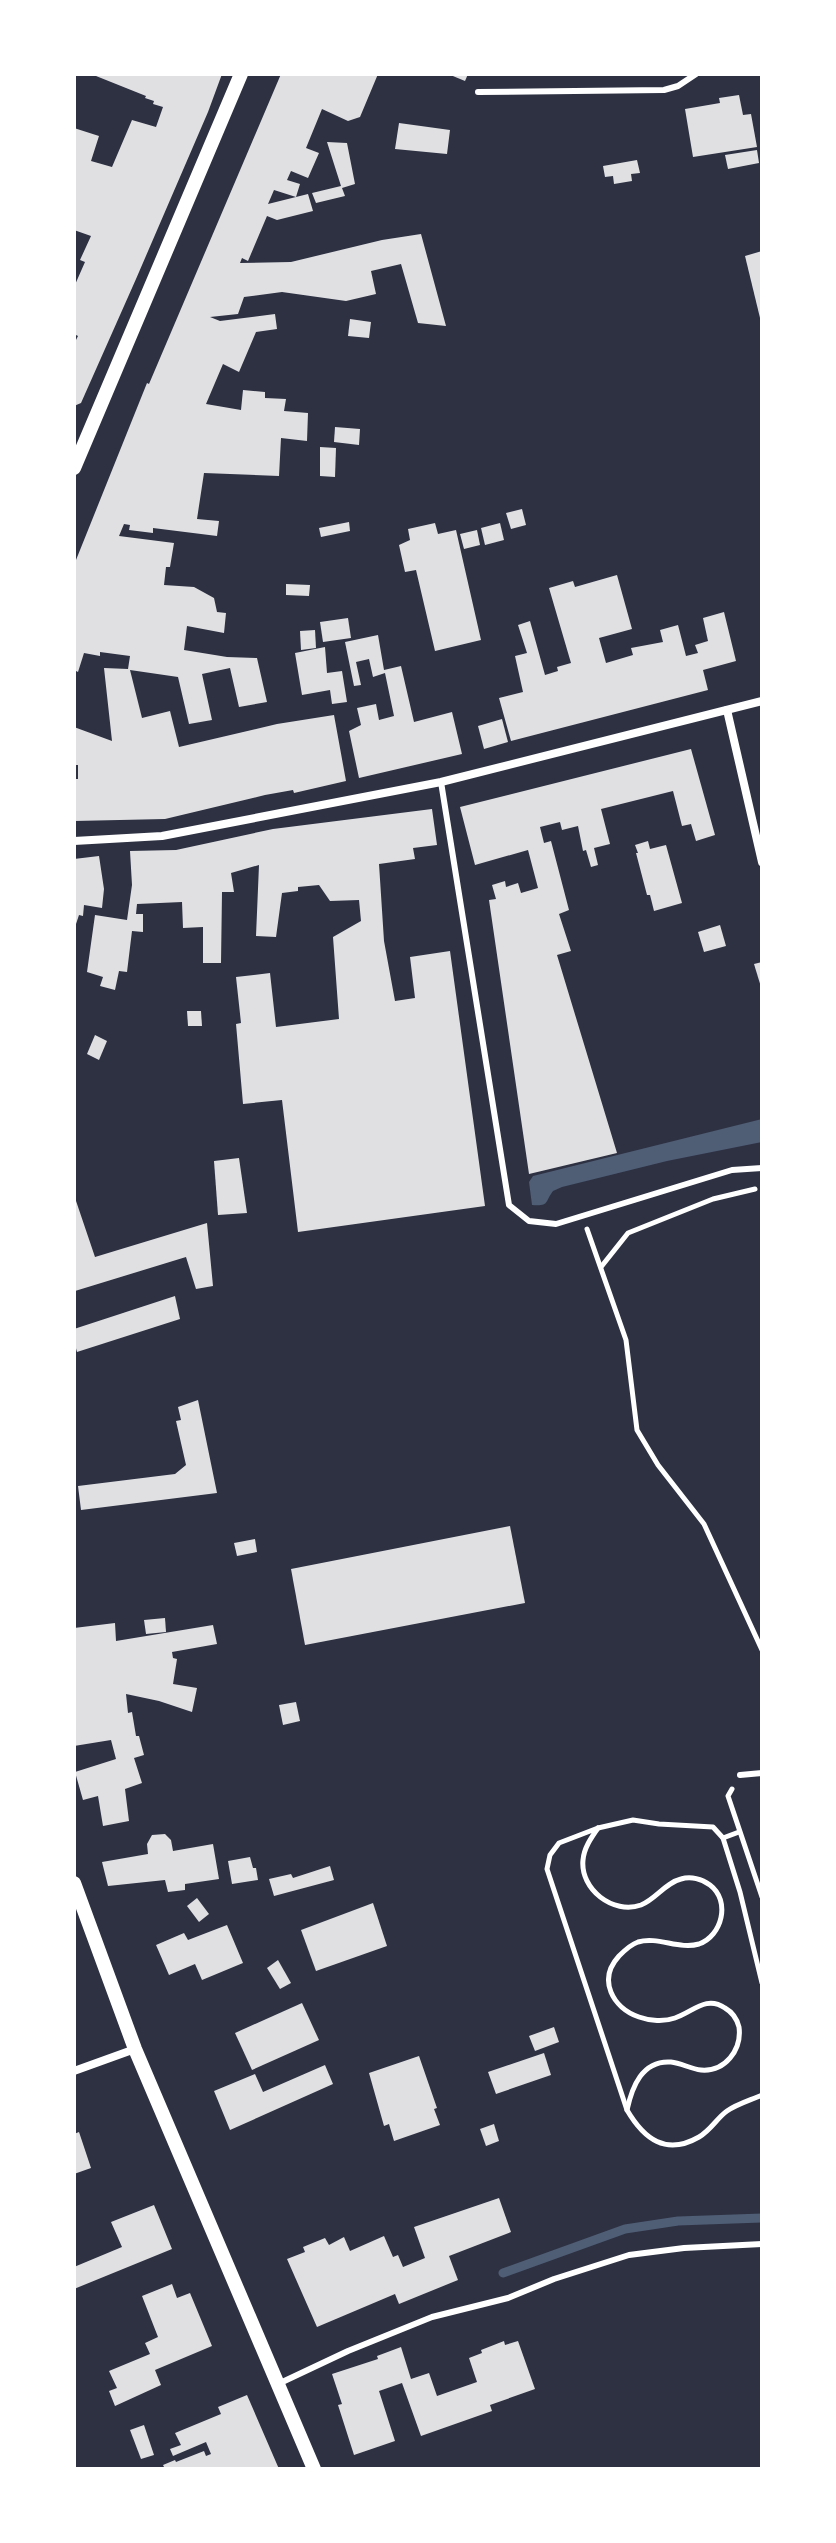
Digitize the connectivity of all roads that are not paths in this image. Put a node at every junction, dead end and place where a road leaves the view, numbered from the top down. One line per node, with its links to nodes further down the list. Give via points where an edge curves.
1 (241, 74): 4 (street)
2 (696, 74): 3 (lane, via 664,90)
3 (478, 92)
4 (80, 435): 5 (street)
5 (74, 468)
6 (762, 701): 7 (street)
7 (727, 710): 8 (street); 10 (street)
8 (441, 782): 9 (street, via 162,836); 11 (lane, via 509,1205 529,1221 556,1224 732,1170)
9 (74, 841)
10 (762, 862)
11 (762, 1168)
12 (762, 1773): 13 (lane)
13 (740, 1775)
14 (74, 1883): 15 (street)
15 (135, 2049): 16 (street); 18 (street)
16 (74, 2071)
17 (762, 2244): 18 (lane, via 629,2255 508,2298 432,2317)
18 (278, 2384): 19 (street)
19 (314, 2469)

